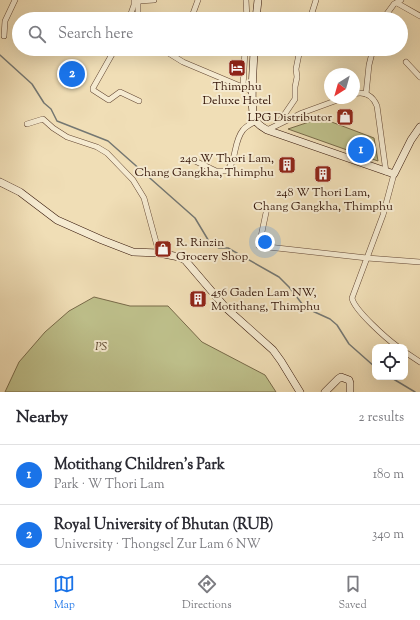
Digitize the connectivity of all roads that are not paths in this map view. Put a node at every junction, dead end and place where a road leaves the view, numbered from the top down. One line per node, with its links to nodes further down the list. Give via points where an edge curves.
1 (15, 0): 17 (street, via 6,21)
2 (137, 0): 3 (street); 9 (street); 10 (street)
3 (154, 0)
4 (198, 0): 11 (street)
5 (246, 0): 12 (street)
6 (258, 0): 13 (main road)
7 (316, 0): 14 (street)
8 (399, 1): 15 (street); 16 (street)
9 (132, 12)
10 (138, 12)
11 (194, 12)
12 (246, 12)
13 (257, 12)
14 (312, 12)
15 (388, 12)
16 (420, 16)
17 (4, 36)
18 (111, 56): 30 (street, via 93,90 107,100 120,92)
19 (173, 56): 26 (street)
20 (245, 56): 26 (street)
21 (254, 56): 27 (main road)
22 (299, 56): 34 (street, via 295,99)
23 (372, 56): 29 (street)
24 (406, 62): 25 (street)
25 (420, 77)
26 (243, 88): 27 (street)
27 (252, 91): 32 (main road, via 253,114)
28 (360, 93): 29 (street)
29 (366, 94): 38 (street, via 370,95 377,106)
30 (139, 101)
31 (327, 104): 34 (street)
32 (256, 121): 36 (main road); 37 (street, via 241,133 230,167 226,171 216,171)
33 (27, 124): 42 (street, via 43,119 61,134 107,153 140,189)
34 (278, 124): 36 (street)
35 (420, 128): 39 (main road)
36 (267, 130): 38 (main road)
37 (195, 161)
38 (386, 172): 39 (main road)
39 (394, 174): 43 (street, via 383,215)
40 (0, 182): 42 (main road, via 13,188 57,220 74,228 133,252)
41 (267, 208): 43 (street, via 258,246)
42 (159, 253): 48 (main road, via 185,260 226,308 273,350)
43 (367, 258): 44 (street); 45 (street, via 352,302)
44 (419, 262)
45 (395, 344)
46 (408, 354): 47 (street)
47 (420, 362)
48 (300, 392)
49 (324, 392): 50 (main road, via 341,377 349,380)
50 (350, 392)

